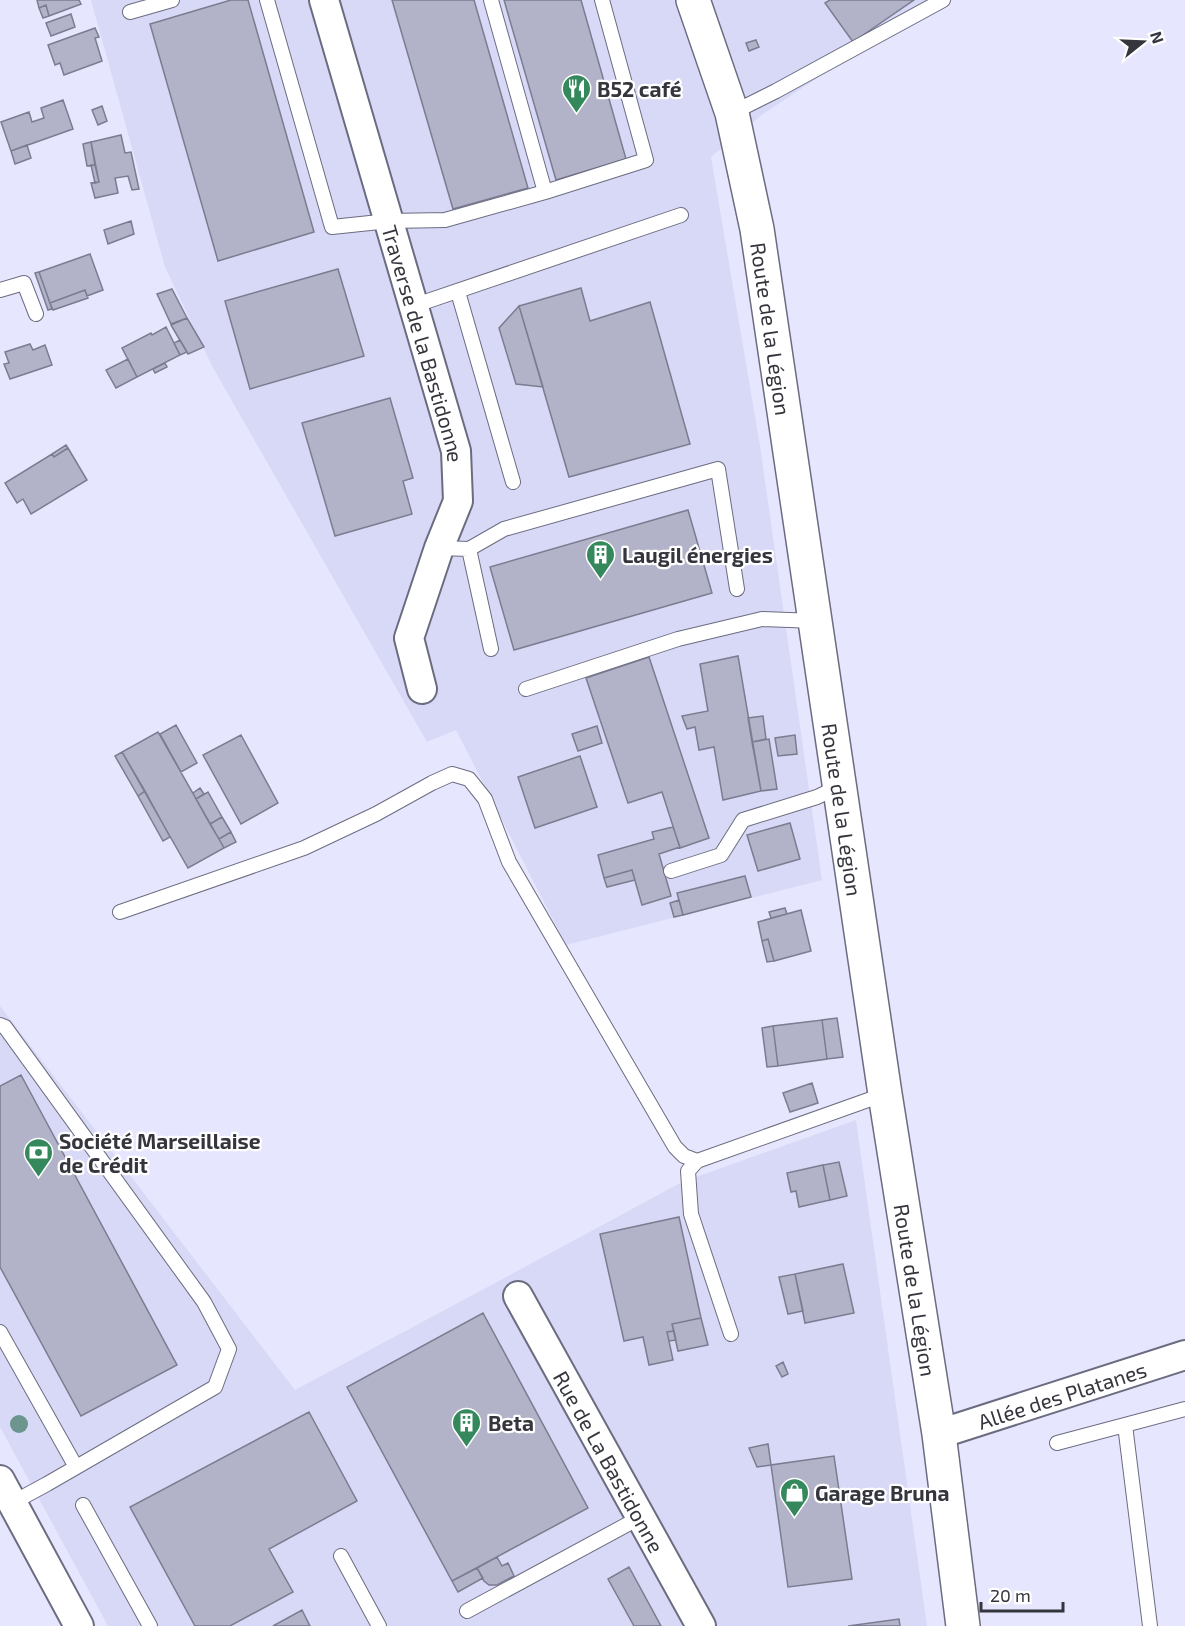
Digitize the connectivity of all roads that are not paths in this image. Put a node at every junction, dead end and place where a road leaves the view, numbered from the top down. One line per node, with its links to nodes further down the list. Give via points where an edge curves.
1 (172, 0): 8 (lane)
2 (267, 0): 12 (lane, via 332,226)
3 (324, 0): 12 (street, Traverse de la Bastidonne)
4 (491, 0): 10 (lane)
5 (602, 0): 10 (lane, via 646,160)
6 (693, 0): 9 (main road, Route de la Légion)
7 (943, 0): 9 (lane)
8 (130, 12)
9 (732, 113): 21 (main road, Route de la Légion, via 758,229)
10 (545, 192): 12 (lane, via 445,220)
11 (681, 215): 14 (lane)
12 (389, 221): 15 (street, Traverse de la Bastidonne)
13 (0, 290): 16 (lane, via 24,283)
14 (458, 292): 15 (lane); 17 (lane)
15 (413, 306): 18 (street, Traverse de la Bastidonne, via 456,451 458,501)
16 (36, 314)
17 (513, 482)
18 (439, 548): 19 (lane); 24 (street, Traverse de la Bastidonne, via 409,638)
19 (469, 549): 20 (lane, via 504,529 718,469); 22 (lane)
20 (737, 589)
21 (816, 621): 23 (lane, via 762,619 678,639); 25 (main road, Route de la Légion)
22 (491, 649)
23 (526, 688)
24 (422, 689)
25 (840, 786): 26 (lane, via 742,820 720,855); 29 (main road, Route de la Légion)
26 (671, 871)
27 (120, 912): 30 (lane, via 304,848 452,774 470,780 485,799 509,862 675,1147)
28 (0, 1026): 39 (lane, via 204,1302 229,1349 215,1387)
29 (885, 1094): 30 (lane); 37 (main road, Route de la Légion)
30 (697, 1161): 33 (lane, via 688,1171 691,1214)
31 (518, 1296): 42 (street, Rue de La Bastidonne)
32 (0, 1332): 39 (lane)
33 (731, 1334)
34 (1185, 1355): 37 (street, Allée des Platanes)
35 (1185, 1410): 36 (lane)
36 (1125, 1425): 38 (lane); 50 (lane)
37 (939, 1434): 49 (main road, Route de la Légion)
38 (1057, 1443)
39 (76, 1467): 40 (lane)
40 (6, 1492): 45 (street)
41 (83, 1505): 46 (lane)
42 (641, 1517): 44 (lane); 48 (street, Rue de La Bastidonne)
43 (341, 1556): 47 (lane)
44 (467, 1611)
45 (79, 1626)
46 (150, 1626)
47 (379, 1626)
48 (701, 1626)
49 (963, 1626)
50 (1150, 1626)

